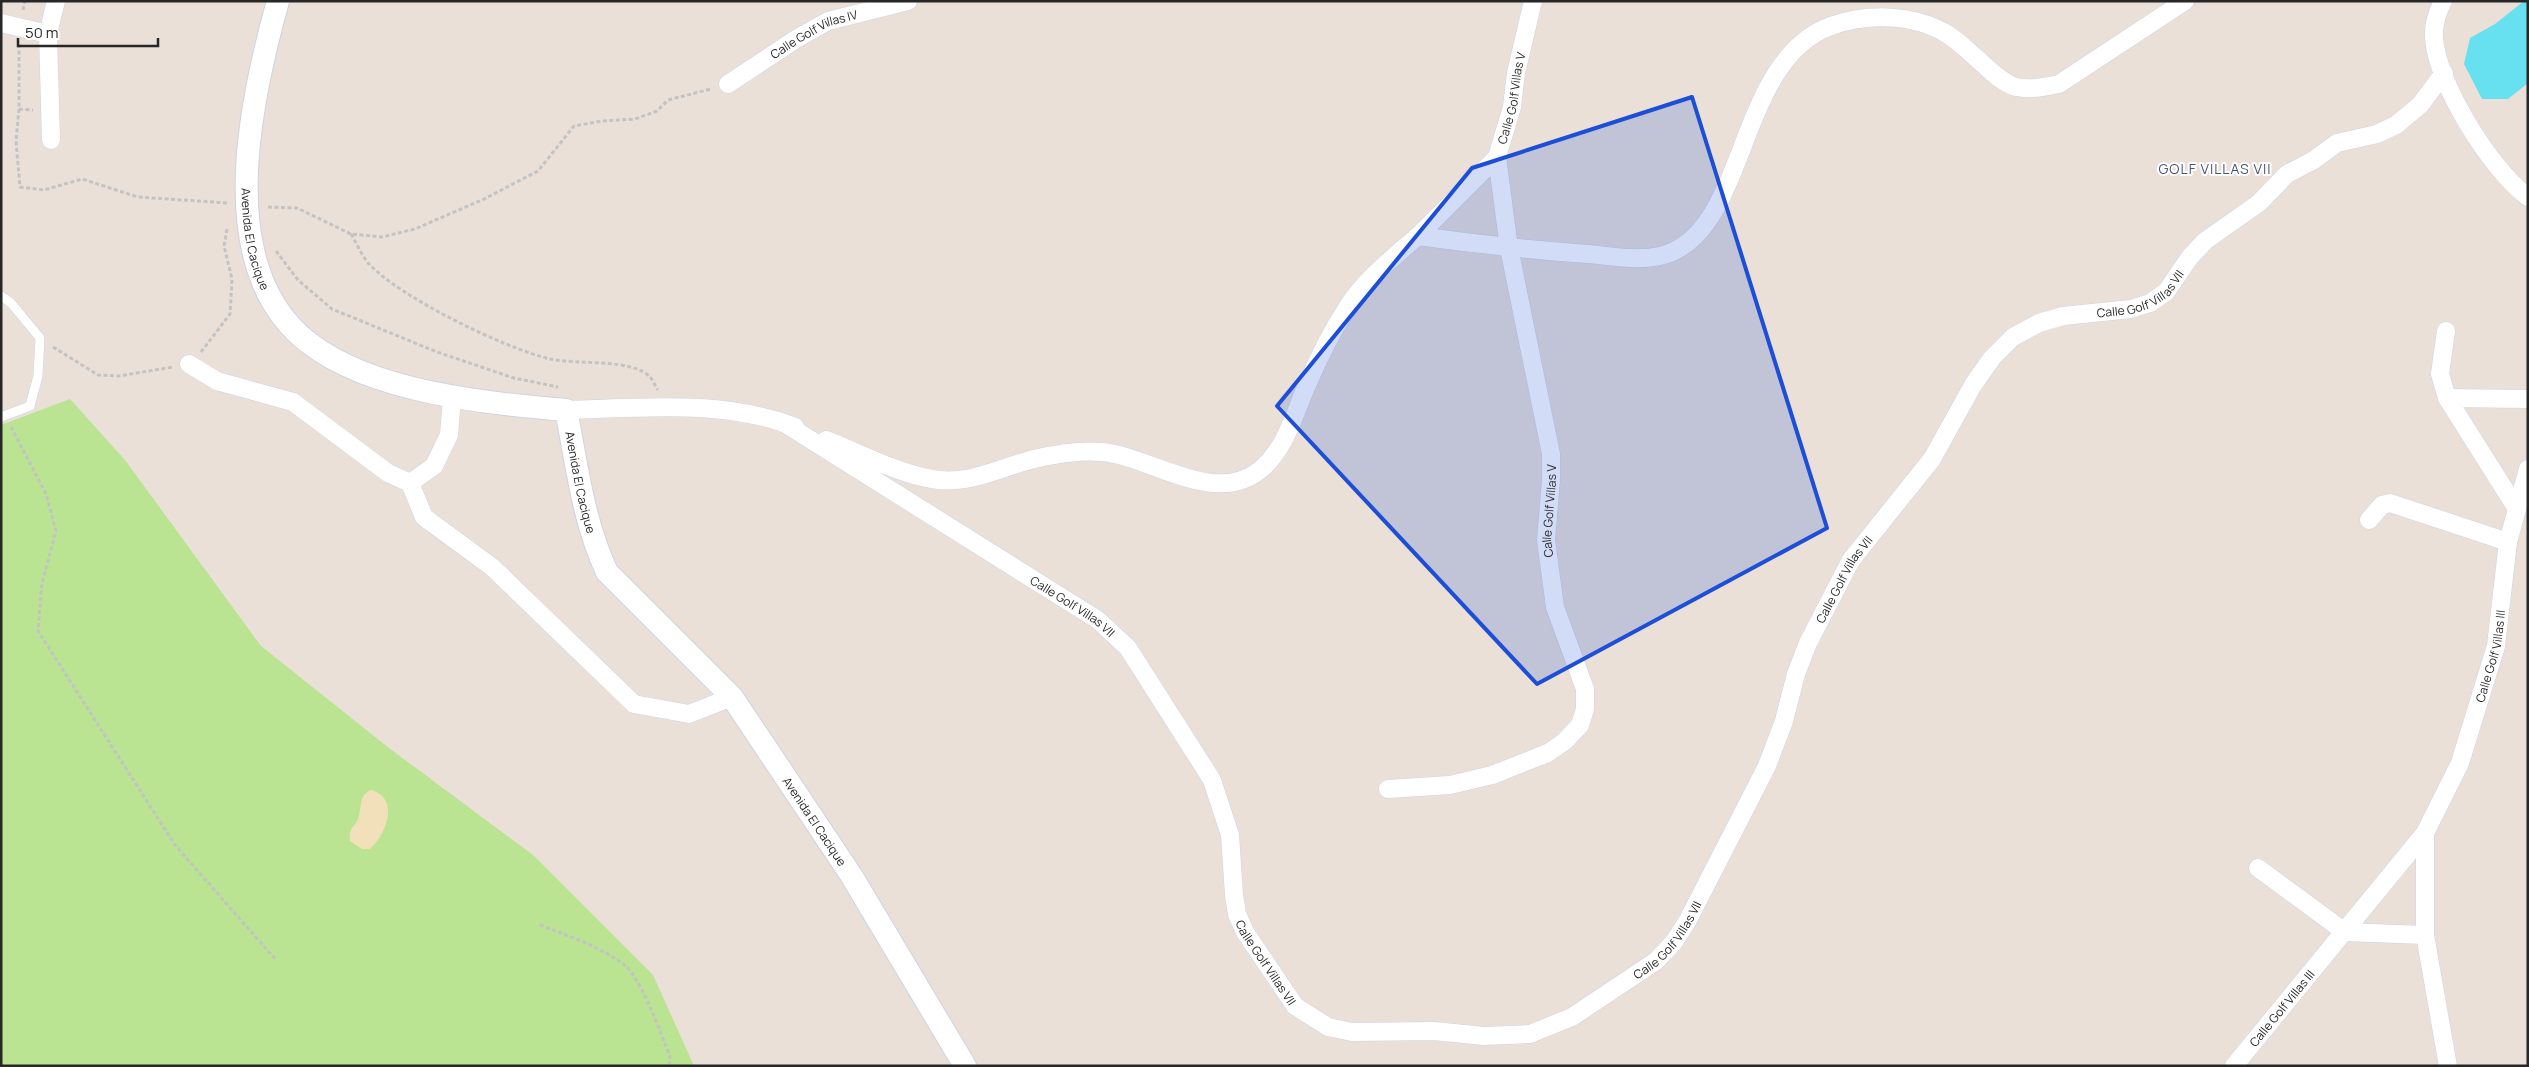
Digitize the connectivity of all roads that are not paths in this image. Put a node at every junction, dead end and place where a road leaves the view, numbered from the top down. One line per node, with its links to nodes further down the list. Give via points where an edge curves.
1 (56, 1): 8 (street)
2 (278, 1): 19 (street, Avenida El Cacique, via 261,61 248,168 248,211 255,263 271,301 309,344 335,359 375,377)
3 (908, 1): 10 (street, Calle Golf Villas IV, via 828,21)
4 (1533, 1): 12 (street, Calle Golf Villas V, via 1516,73 1512,107)
5 (2184, 1): 15 (street, via 2059,84 2035,89 2014,86 1948,34 1926,24 1901,18 1860,20 1833,26 1812,34 1793,49 1776,72 1711,216 1697,236 1680,249 1659,256 1631,258)
6 (2443, 1): 9 (street, via 2437,14 2434,40)
7 (1, 23): 8 (street)
8 (48, 34): 11 (street)
9 (2444, 73): 13 (street, via 2455,103 2473,133 2512,183); 24 (street, Calle Golf Villas VII, via 2420,105 2396,125 2377,134 2337,143 2287,174 2259,204 2206,241 2190,257 2166,292 2150,303 2132,309 2063,316 2039,322 2013,337 1992,358 1973,385 1932,459 1851,560 1805,651 1767,766 1674,942 1656,961 1572,1017 1530,1034 1484,1036 1434,1031 1352,1032 1328,1027 1295,1006 1246,932 1238,914 1230,835 1212,780 1128,648 1098,620)
10 (728, 84)
11 (51, 140)
12 (1497, 157): 14 (street); 15 (street, Calle Golf Villas V)
13 (2528, 197)
14 (1418, 236): 15 (street); 24 (street, via 1374,275 1347,308 1274,456 1243,480 1224,483 1199,481 1115,453 1099,452 1034,459 983,477 933,480)
15 (1509, 248): 31 (street, Calle Golf Villas V, via 1550,454 1546,540 1555,607 1586,689 1586,708 1580,725 1548,754 1492,776 1450,785)
16 (1, 296): 23 (lane, via 40,338 38,376 30,406)
17 (2446, 331): 20 (street, via 2440,374)
18 (189, 364): 26 (street, via 217,380 293,402 388,473)
19 (452, 398): 22 (street, Avenida El Cacique); 26 (street, via 448,435 434,466)
20 (2447, 398): 21 (street); 27 (street)
21 (2528, 399)
22 (566, 410): 24 (street, via 701,408); 30 (street, Avenida El Cacique, via 586,514 607,572)
23 (3, 417)
24 (784, 423)
25 (2528, 469): 27 (street, Calle Golf Villas III)
26 (410, 483): 30 (street, via 424,517 492,567 634,704 688,714)
27 (2517, 509): 29 (street, Calle Golf Villas III)
28 (2369, 520): 29 (street, via 2382,504 2390,503)
29 (2508, 542): 32 (street, Calle Golf Villas III, via 2496,646 2460,763)
30 (732, 697): 36 (street, Avenida El Cacique, via 851,875)
31 (1388, 789)
32 (2425, 833): 34 (street, Calle Golf Villas III); 35 (street, Calle Golf Villas III)
33 (2258, 868): 34 (street)
34 (2345, 932): 35 (street); 37 (street, Calle Golf Villas III)
35 (2425, 935): 38 (street, Calle Golf Villas III)
36 (965, 1066)
37 (2235, 1066)
38 (2448, 1066)

